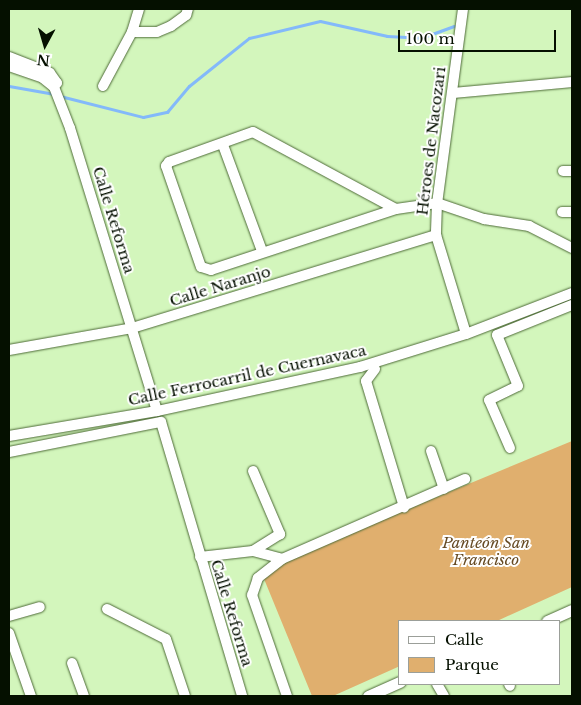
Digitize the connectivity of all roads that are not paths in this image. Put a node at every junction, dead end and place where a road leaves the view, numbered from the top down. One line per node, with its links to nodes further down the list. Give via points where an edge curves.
1 (139, 9): 4 (street)
2 (188, 9): 4 (street, via 186,15 157,32)
3 (463, 9): 10 (street, Héroes de Nacozari)
4 (132, 32): 9 (street)
5 (9, 57): 8 (street, via 50,73)
6 (9, 66): 8 (street)
7 (572, 82): 10 (street)
8 (53, 84): 19 (street, Calle Reforma)
9 (103, 86)
10 (453, 93): 12 (street, Héroes de Nacozari)
11 (223, 145): 13 (street, via 253,132); 16 (street); 16 (street, via 169,162 166,166 201,267 211,270)
12 (437, 204): 13 (street); 14 (street, Héroes de Nacozari); 15 (street, via 484,219 529,226)
13 (396, 209): 16 (street)
14 (436, 235): 19 (street, Calle Naranjo); 20 (street, Héroes de Nacozari)
15 (572, 248)
16 (262, 251)
17 (572, 293): 20 (street, Calle Ferrocarril de Cuernavaca)
18 (572, 305): 25 (street, via 497,335 518,386 489,400)
19 (132, 328): 21 (street, Calle Naranjo); 23 (street, Calle Reforma)
20 (466, 334): 23 (street, Calle Ferrocarril de Cuernavaca, via 360,367)
21 (9, 350)
22 (374, 369): 31 (street, Calle Ferrocarril de Cuernavaca, via 366,381)
23 (157, 411): 24 (street, Calle Ferrocarril de Cuernavaca)
24 (9, 436)
25 (510, 448)
26 (431, 451): 30 (street)
27 (9, 452): 33 (street, Calle Reforma, via 161,422)
28 (253, 471): 32 (street, via 280,534)
29 (465, 479): 30 (street)
30 (444, 489): 31 (street)
31 (404, 507): 34 (street)
32 (253, 551): 33 (street); 34 (street)
33 (200, 557): 48 (street, Calle Reforma)
34 (282, 559): 49 (street, via 258,578 252,596)
35 (40, 607): 38 (street)
36 (107, 609): 47 (street, via 166,640)
37 (572, 610): 39 (street)
38 (9, 616)
39 (549, 620)
40 (9, 633): 45 (street)
41 (72, 663): 46 (street)
42 (398, 683): 44 (street)
43 (438, 685): 51 (street)
44 (384, 693): 50 (street)
45 (32, 696)
46 (84, 696)
47 (185, 696)
48 (242, 696)
49 (287, 696)
50 (368, 696)
51 (444, 696)

